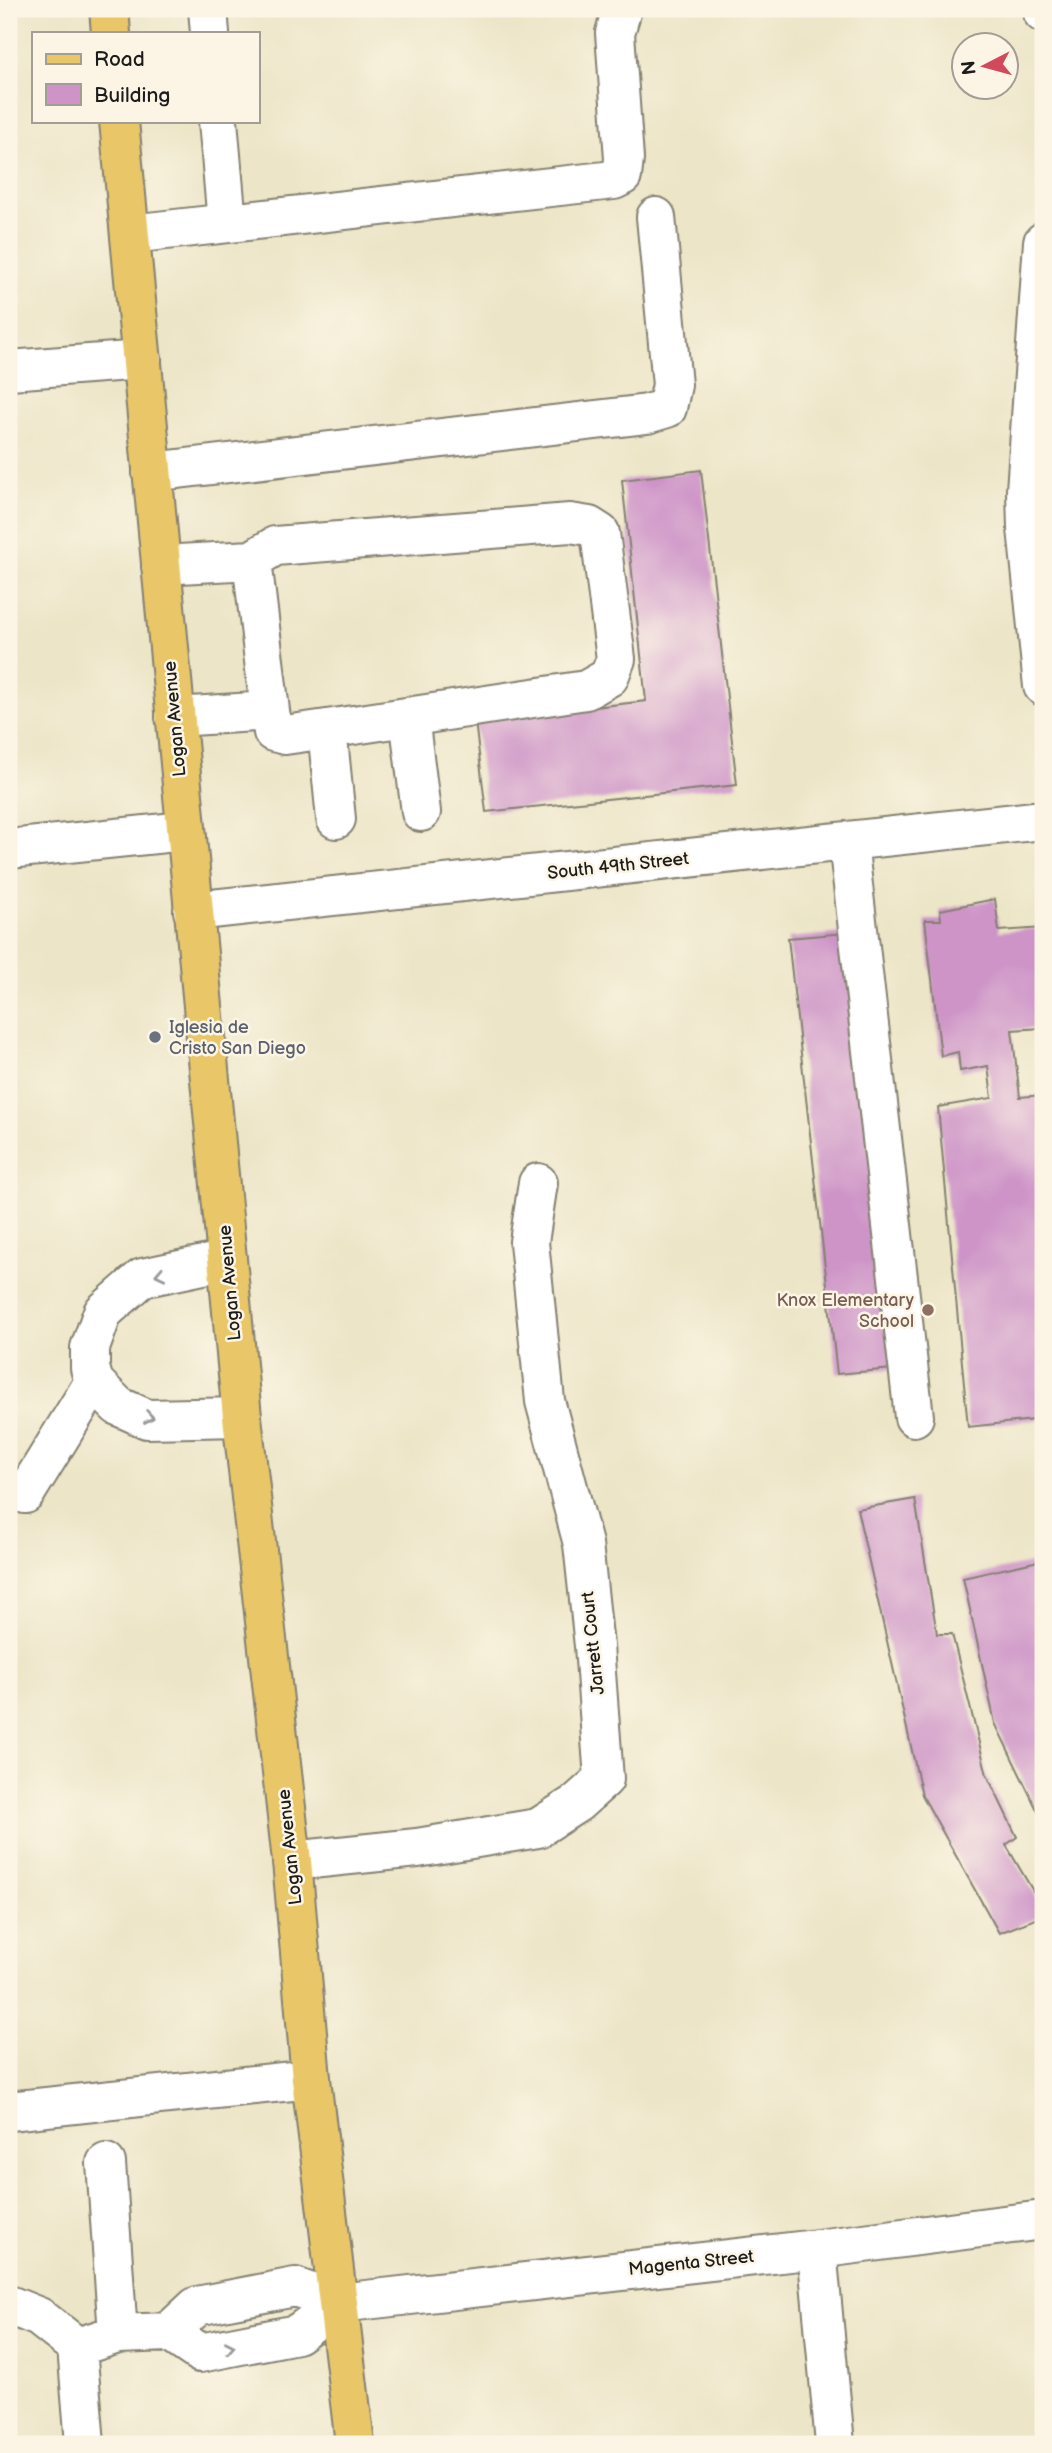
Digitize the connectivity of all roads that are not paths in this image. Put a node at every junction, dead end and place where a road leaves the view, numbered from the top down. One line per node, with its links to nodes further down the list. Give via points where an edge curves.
1 (109, 9): 4 (main road)
2 (208, 9): 5 (street)
3 (622, 9): 9 (street, via 615,33 622,176)
4 (111, 32)
5 (210, 32)
6 (119, 122): 10 (main road, Logan Avenue)
7 (218, 122): 9 (street)
8 (656, 217): 14 (street, via 672,385 667,408)
9 (228, 223): 10 (street)
10 (130, 234): 12 (main road, Logan Avenue)
11 (1043, 242): 17 (street, via 1026,491)
12 (142, 360): 13 (street); 14 (main road, Logan Avenue)
13 (9, 370)
14 (152, 472): 16 (main road, Logan Avenue)
15 (252, 560): 16 (street); 18 (street); 20 (street, via 275,546 570,523 589,526 600,534 617,659 609,677 586,690)
16 (161, 565): 19 (main road, Logan Avenue)
17 (1043, 686)
18 (270, 710): 19 (street); 21 (street, via 273,732 285,735)
19 (175, 717): 25 (main road, Logan Avenue)
20 (409, 717): 21 (street); 22 (street)
21 (327, 729): 23 (street)
22 (421, 812)
23 (336, 819)
24 (1043, 820): 26 (street, South 49th Street)
25 (185, 831): 27 (street); 28 (main road, Logan Avenue)
26 (848, 842): 28 (street, South 49th Street); 33 (street)
27 (9, 849)
28 (193, 911): 30 (main road, Logan Avenue)
29 (538, 1183): 35 (street, Jarrett Court, via 529,1242 545,1401 583,1544 604,1779 538,1828 417,1849)
30 (227, 1260): 31 (street, one-way to 31, via 142,1278 103,1312 90,1348); 32 (main road, Logan Avenue)
31 (94, 1382): 32 (street, one-way to 32, via 118,1406 147,1419); 34 (street)
32 (242, 1417): 35 (main road, Logan Avenue)
33 (914, 1418)
34 (25, 1494)
35 (292, 1861): 36 (main road, Logan Avenue)
36 (311, 2080): 37 (street); 41 (main road, Logan Avenue)
37 (9, 2111)
38 (106, 2163): 43 (street)
39 (1043, 2220): 40 (street, Magenta Street)
40 (817, 2249): 41 (street, Magenta Street); 47 (street)
41 (339, 2302): 43 (street, via 297,2334 200,2353 169,2332); 46 (main road, Logan Avenue)
42 (9, 2305): 44 (street, via 39,2317)
43 (118, 2334): 44 (street)
44 (78, 2347): 45 (street)
45 (85, 2444)
46 (355, 2444)
47 (835, 2444)

